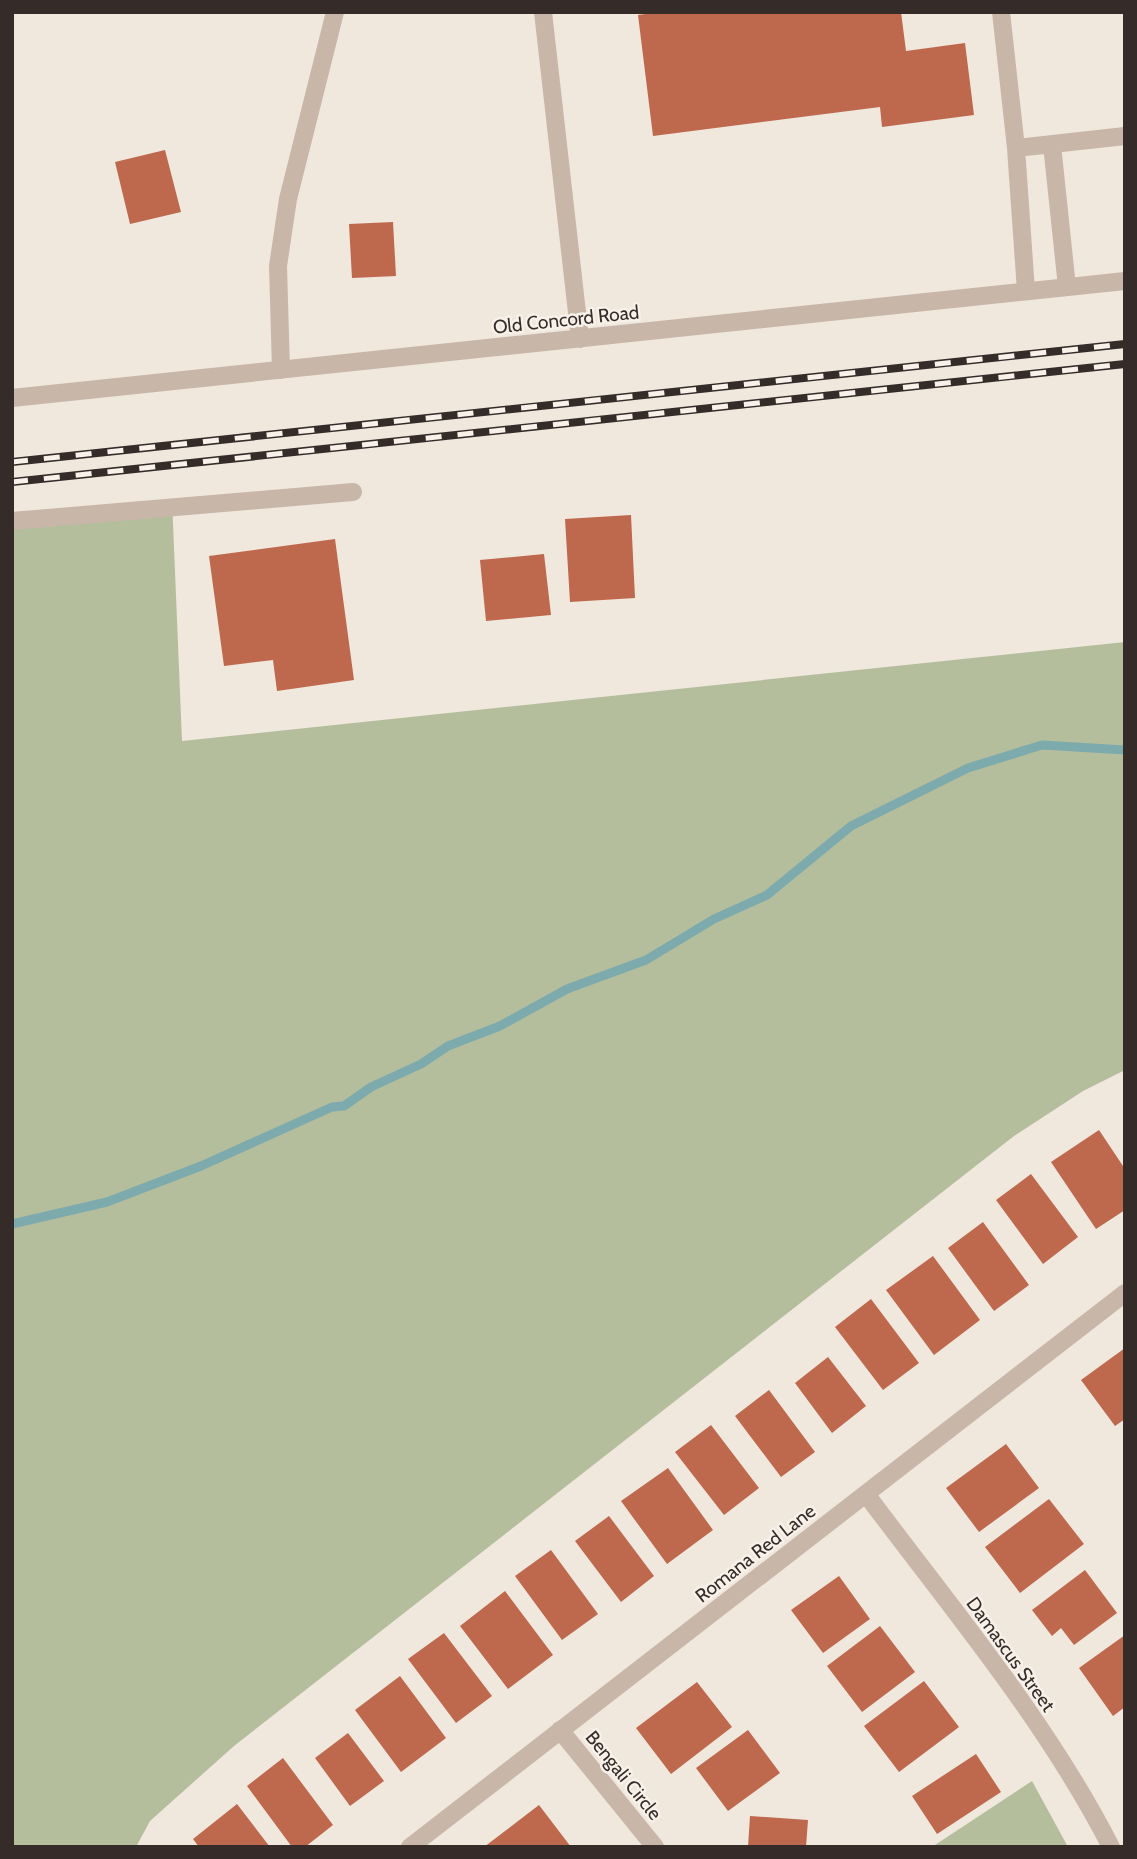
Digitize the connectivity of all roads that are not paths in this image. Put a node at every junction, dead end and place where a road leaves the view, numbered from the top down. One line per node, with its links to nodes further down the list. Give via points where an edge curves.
1 (335, 12): 11 (street, via 288,199 278,266)
2 (543, 12): 10 (street)
3 (1001, 12): 6 (street)
4 (1125, 136): 5 (street)
5 (1052, 145): 6 (street); 8 (street)
6 (1016, 148): 9 (street)
7 (1125, 281): 8 (street, Old Concord Road)
8 (1067, 287): 9 (street, Old Concord Road)
9 (1026, 291): 10 (street, Old Concord Road)
10 (580, 338): 11 (street, Old Concord Road)
11 (281, 370): 12 (street, Old Concord Road)
12 (12, 398)
13 (353, 492): 14 (street)
14 (12, 521)
15 (1125, 1293): 16 (street, Romana Red Lane)
16 (866, 1494): 17 (street, Romana Red Lane); 20 (street, Damascus Street, via 1028,1711)
17 (560, 1731): 18 (street, Romana Red Lane); 19 (street, Bengali Circle)
18 (410, 1847)
19 (655, 1847)
20 (1111, 1847)

